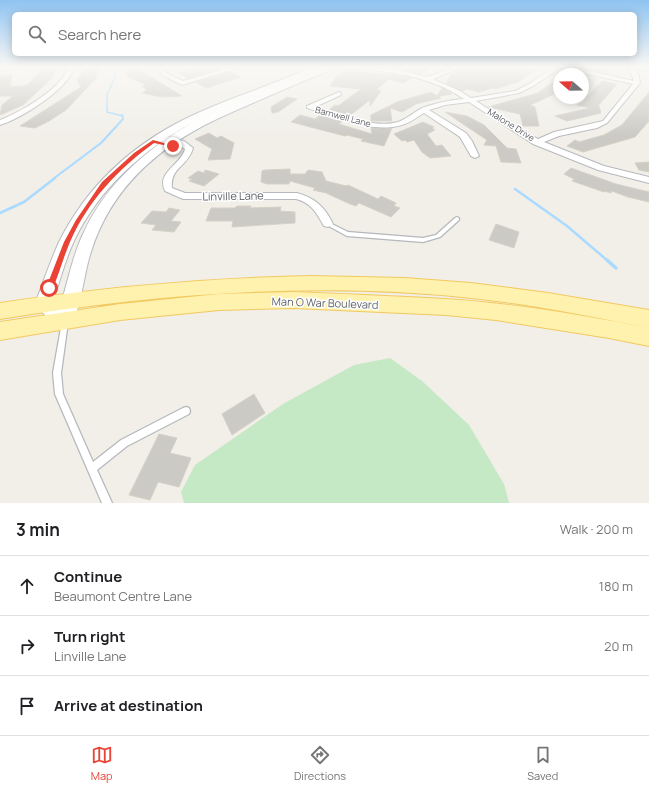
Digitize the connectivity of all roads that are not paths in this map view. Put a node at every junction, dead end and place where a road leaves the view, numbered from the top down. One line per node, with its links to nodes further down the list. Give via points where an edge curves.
1 (53, 89): 10 (street, via 24,112)
2 (262, 89): 11 (street, via 203,114)
3 (277, 89): 11 (street)
4 (453, 89): 8 (street, Malone Drive)
5 (523, 89): 8 (street, Barnwell Lane)
6 (632, 89): 12 (street, via 605,122)
7 (339, 94): 9 (street, Barnwell Lane, via 308,107 370,125 388,126 402,123)
8 (472, 100): 9 (street, Barnwell Lane, via 444,103); 12 (street, Malone Drive)
9 (424, 110): 13 (street, via 463,135)
10 (0, 123)
11 (162, 140): 16 (street, Linville Lane, via 188,154 167,179 168,188 183,196 297,196 308,199 319,207); 17 (street, via 150,156 124,181 103,210 83,254); 18 (street, via 115,172 94,196 67,242)
12 (536, 142): 14 (street, Malone Drive, via 601,168)
13 (475, 156)
14 (649, 180)
15 (457, 219): 16 (lane, via 438,236 423,240 347,234)
16 (328, 224)
17 (71, 300): 18 (main road, Man O War Boulevard); 20 (main road, Man O War Boulevard, via 221,285 388,285 486,292); 21 (street)
18 (44, 304): 19 (main road, Man O War Boulevard); 21 (street)
19 (0, 311)
20 (649, 319)
21 (65, 320): 22 (main road, Man O War Boulevard); 23 (main road, Man O War Boulevard, via 220,302 294,300 446,307 496,312); 25 (lane, via 57,373 59,394)
22 (0, 331)
23 (649, 337)
24 (186, 411): 25 (lane, via 124,443)
25 (92, 469): 26 (lane)
26 (107, 503)

